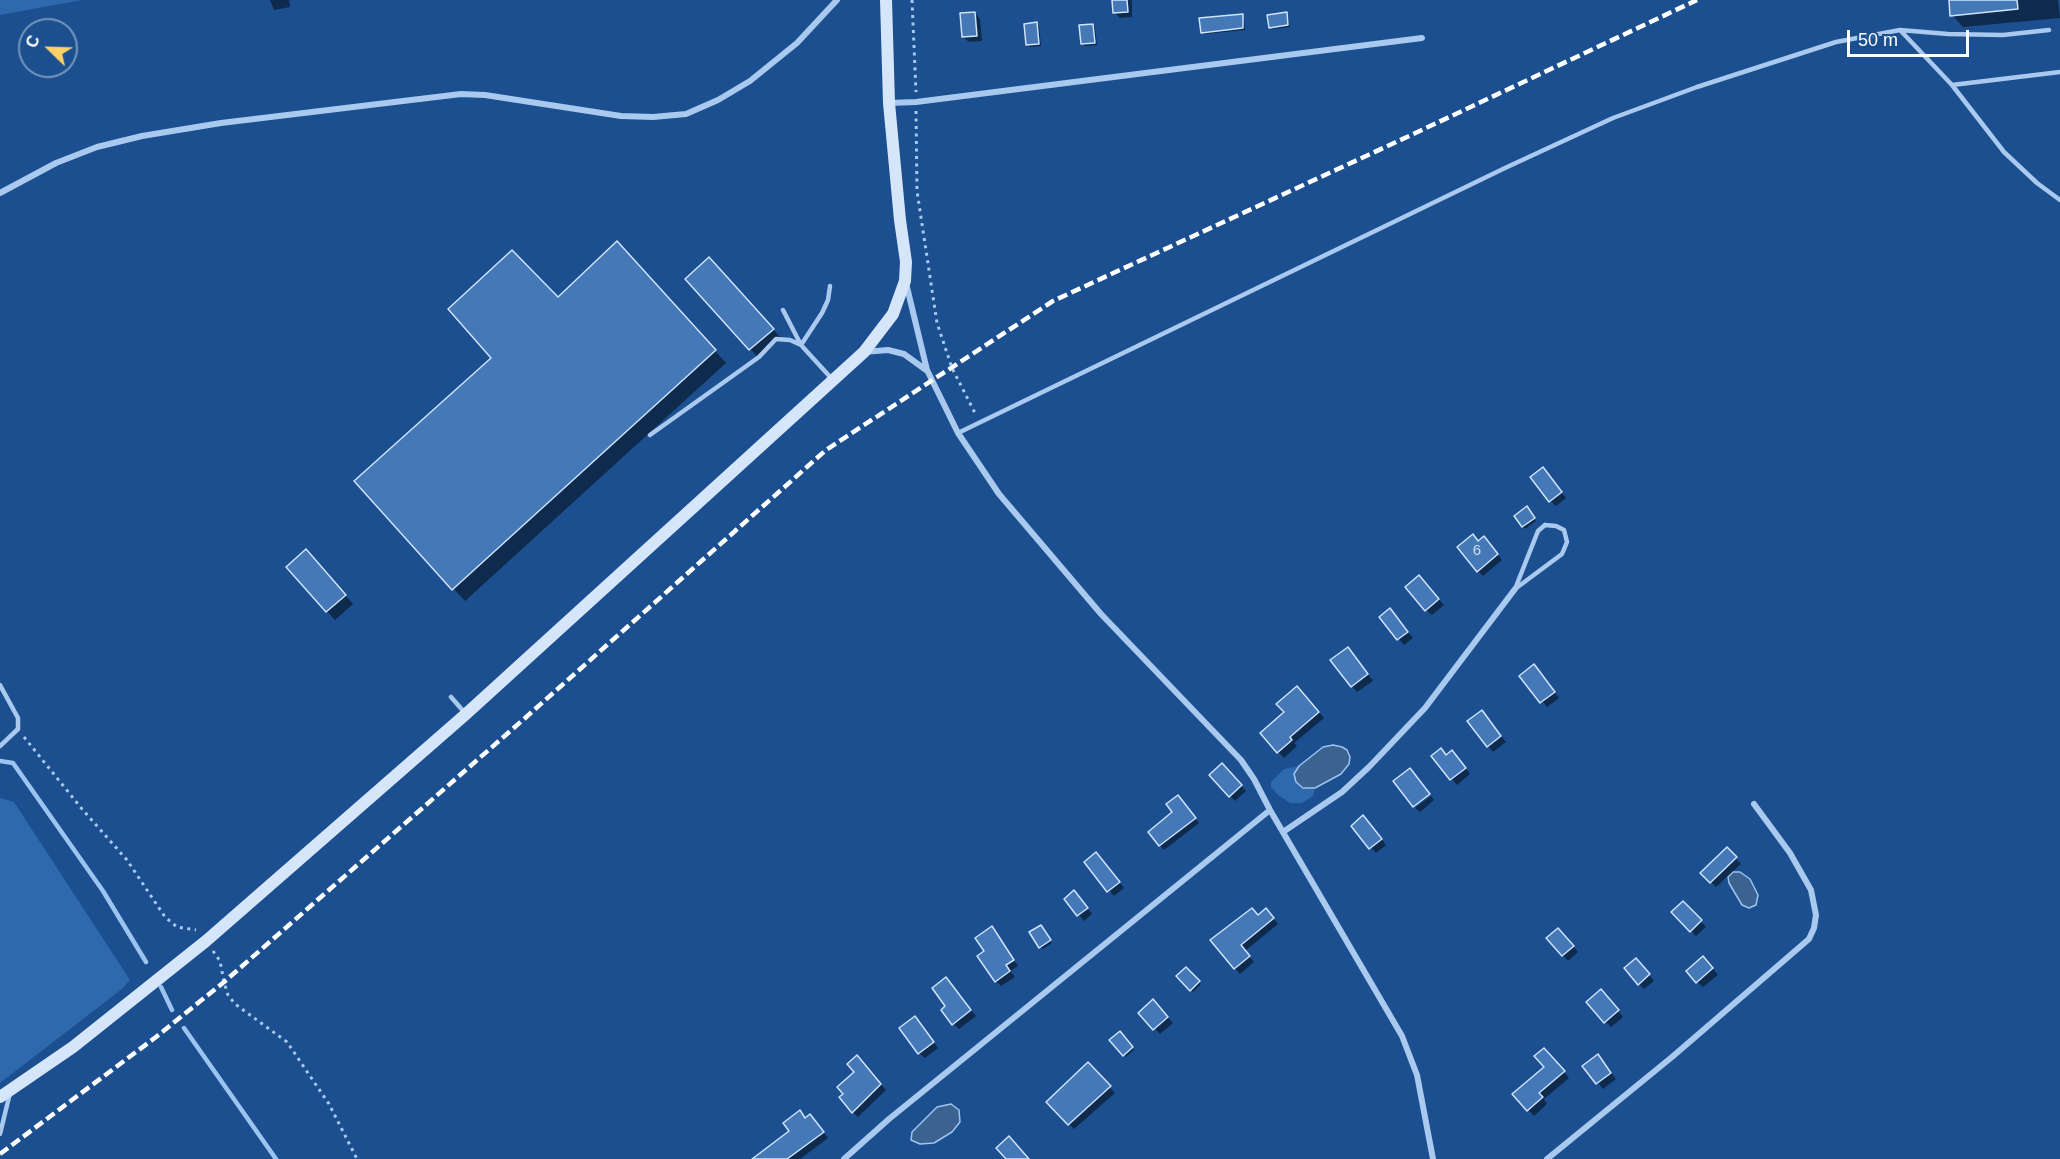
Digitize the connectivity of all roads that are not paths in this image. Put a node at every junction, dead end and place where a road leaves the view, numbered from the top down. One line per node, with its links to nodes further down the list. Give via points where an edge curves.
1 (837, 0): 9 (street, via 797,43 750,81 686,114 621,116 460,94 142,136 56,163)
2 (886, 0): 8 (street)
3 (1900, 30): 4 (lane, via 1948,34); 7 (lane); 18 (lane, via 1836,42 1613,118)
4 (2049, 30)
5 (1422, 38): 8 (street)
6 (2060, 72): 7 (lane)
7 (1952, 85): 10 (lane, via 2004,152)
8 (889, 103): 11 (street)
9 (0, 193)
10 (2060, 200)
11 (905, 281): 15 (street, via 893,314); 16 (street)
12 (830, 286): 14 (lane, via 822,313)
13 (783, 310): 14 (lane)
14 (801, 345): 17 (lane); 19 (lane, via 776,339 759,357)
15 (864, 352): 16 (street, via 888,350 904,354); 17 (street)
16 (927, 370): 18 (street)
17 (833, 381): 23 (street)
18 (958, 433): 26 (street, via 999,494 1101,614 1241,760)
19 (650, 435)
20 (1515, 589): 20 (lane, via 1562,554 1567,542 1564,530 1545,525 1538,531); 27 (street, via 1425,708 1369,767 1342,792)
21 (0, 685): 24 (lane, via 18,718 18,729)
22 (452, 697): 23 (lane)
23 (466, 714): 28 (street, via 206,941 73,1047)
24 (0, 746)
25 (1754, 804): 32 (street, via 1811,890 1816,915 1809,939)
26 (1270, 810): 27 (street); 30 (street)
27 (1283, 832): 31 (street, via 1402,1036 1417,1075)
28 (5, 1094): 29 (lane)
29 (0, 1134)
30 (844, 1159)
31 (1433, 1159)
32 (1547, 1159)

